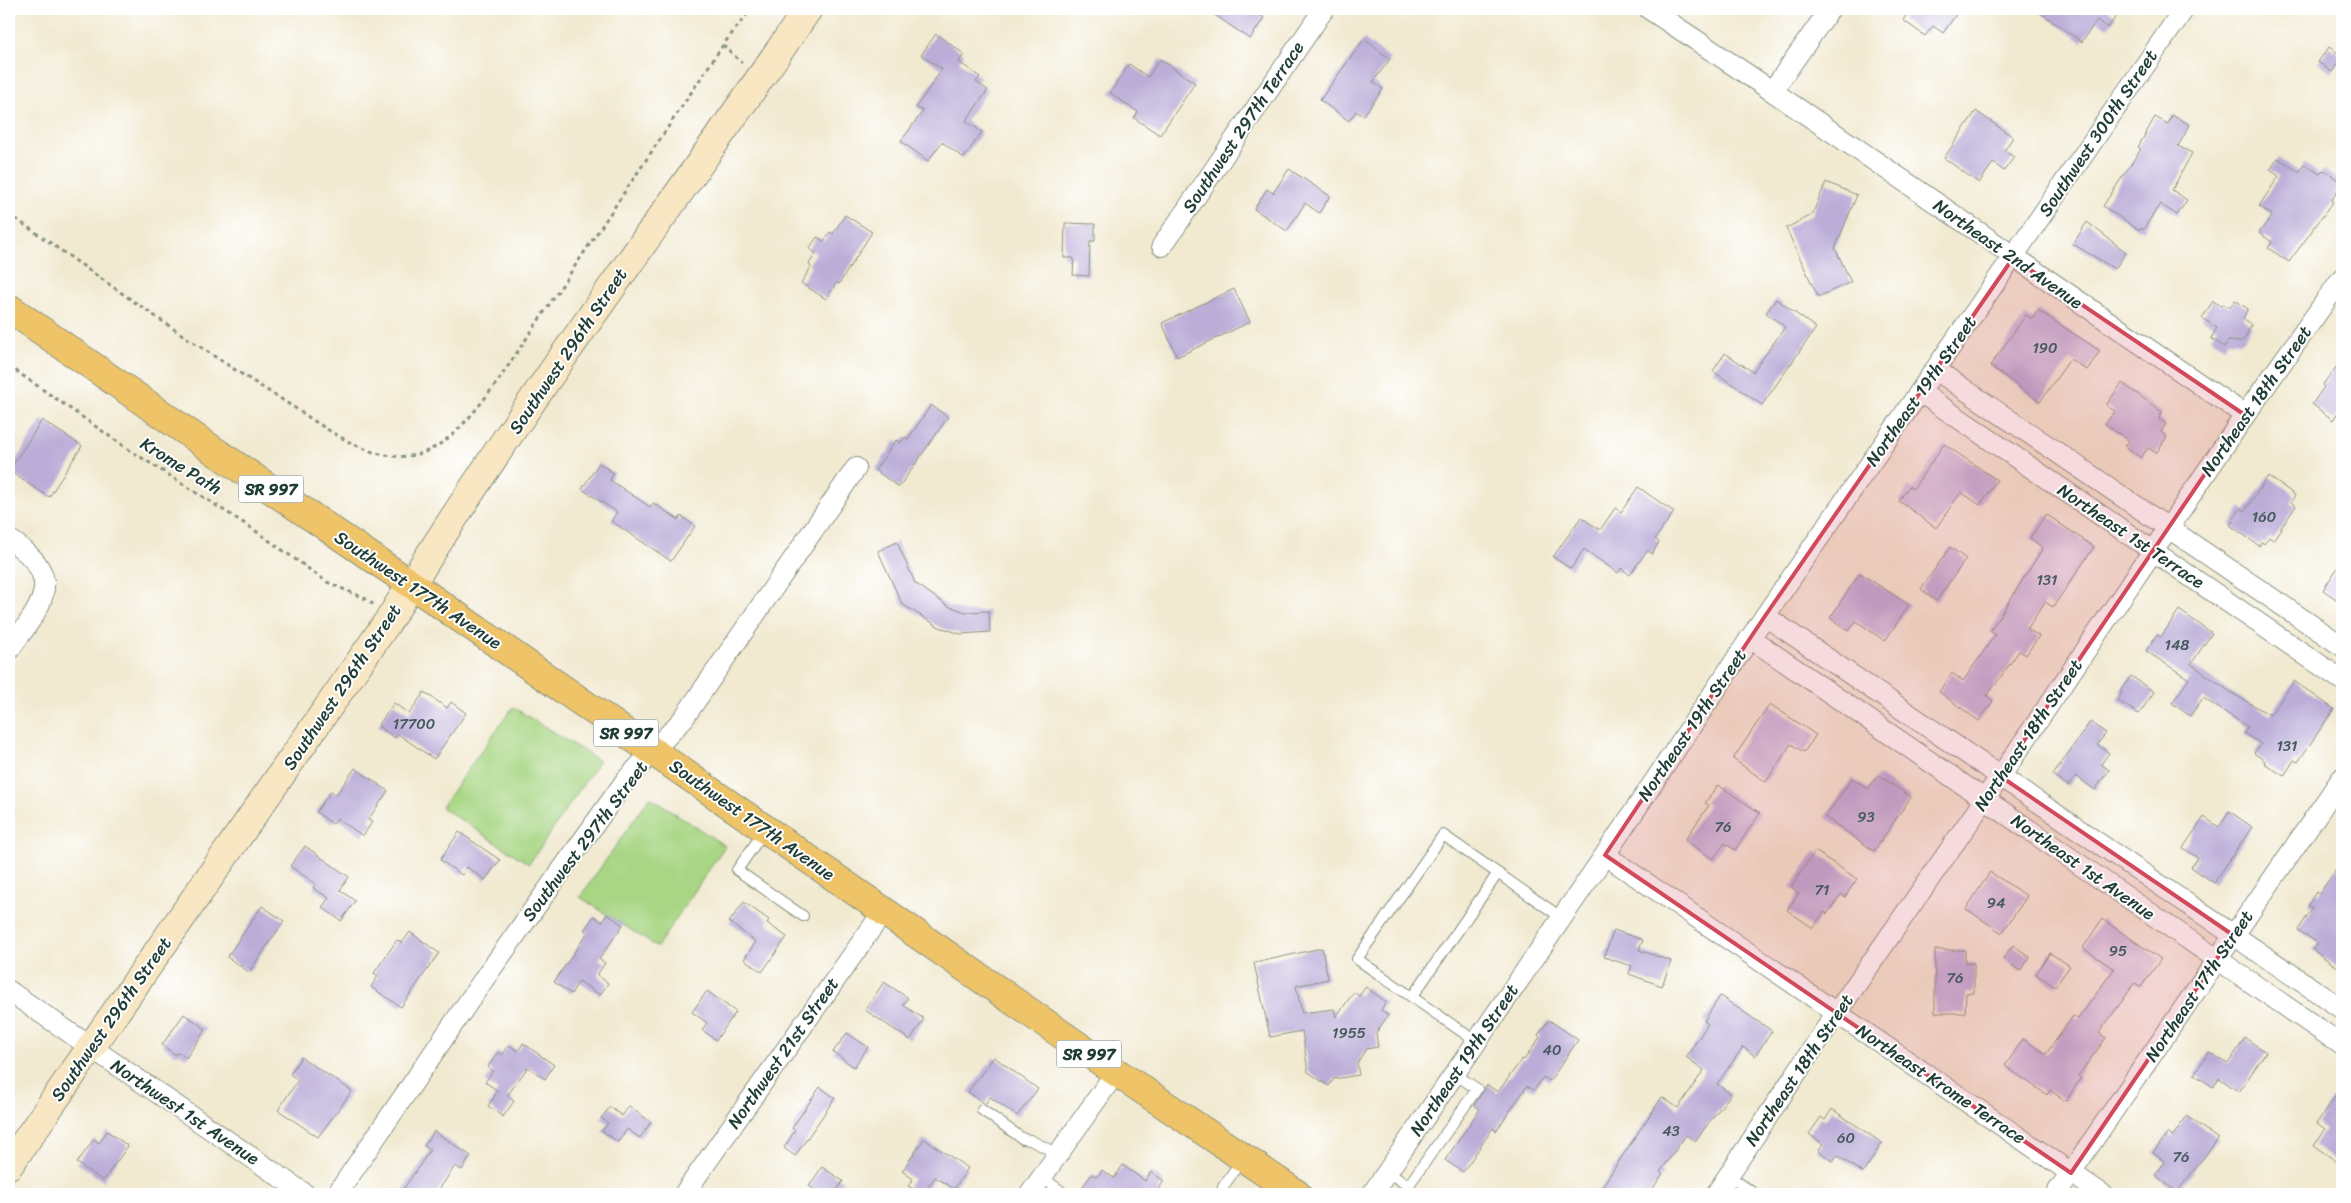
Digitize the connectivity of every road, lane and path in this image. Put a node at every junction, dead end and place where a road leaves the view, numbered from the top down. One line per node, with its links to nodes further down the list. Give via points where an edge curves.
1 (751, 9): 8 (path, via 717,54 498,381 451,435 415,455 373,452 341,437 210,353)
2 (808, 9): 21 (street, Southwest 296th Street, via 608,292)
3 (1324, 9): 9 (street, Southwest 297th Terrace)
4 (1649, 9): 7 (street, Northeast 2nd Avenue)
5 (1830, 9): 7 (street)
6 (2184, 9): 10 (street, Southwest 300th Street)
7 (1773, 90): 10 (street, Northeast 2nd Avenue)
8 (9, 214)
9 (1162, 246)
10 (2013, 258): 14 (street, Northeast 19th Street); 16 (street, Northeast 2nd Avenue)
11 (2342, 278): 16 (street, Northeast 18th Street)
12 (9, 308): 21 (highway, Southwest 177th Avenue / SR 997)
13 (9, 366): 22 (path, Krome Path, via 327,582)
14 (1936, 370): 15 (street, Northeast 19th Street); 18 (street, Northeast 1st Terrace)
15 (1920, 392): 20 (street, Northeast 1st Terrace); 23 (street, Northeast 19th Street)
16 (2245, 415): 18 (street, Northeast 18th Street)
17 (856, 468): 28 (street, Southwest 297th Street, via 683,719)
18 (2168, 528): 20 (street, Northeast 18th Street); 25 (street, Northeast 1st Terrace)
19 (9, 540): 26 (street, via 33,558 44,580 40,606)
20 (2153, 550): 27 (street, Northeast 1st Terrace); 29 (street, Northeast 18th Street)
21 (411, 584): 28 (highway, Southwest 177th Avenue / SR 997); 46 (street, Southwest 296th Street)
22 (366, 599)
23 (1765, 616): 24 (street, Northeast 19th Street); 29 (street, Northeast 1st Avenue)
24 (1750, 638): 31 (street, Northeast 1st Avenue); 33 (street, Northeast 19th Street)
25 (2342, 646)
26 (9, 650)
27 (2342, 680)
28 (653, 751): 32 (highway, Southwest 177th Avenue / SR 997); 58 (street, Southwest 297th Street, via 626,780 506,947)
29 (2000, 776): 31 (street, Northeast 18th Street); 38 (street, Northeast 1st Avenue)
30 (2342, 778): 38 (street, Northeast 17th Street)
31 (1985, 799): 39 (street, Northeast 1st Avenue); 43 (street, Northeast 18th Street)
32 (765, 829): 35 (highway, Southwest 177th Avenue / SR 997); 36 (lane, via 737,870)
33 (1605, 855): 37 (street, Northeast 19th Street); 43 (street, Northeast Krome Terrace)
34 (1498, 873): 37 (lane); 41 (lane); 41 (lane, via 1443,835 1356,959)
35 (883, 912): 47 (highway, Southwest 177th Avenue / SR 997); 59 (street, Northwest 21st Street)
36 (803, 916)
37 (1562, 918): 44 (street, Northeast 19th Street)
38 (2233, 935): 39 (street, Northeast 17th Street); 42 (street, Northeast 1st Avenue)
39 (2216, 960): 45 (street, Northeast 1st Avenue); 54 (street, Northeast 17th Street)
40 (9, 992): 46 (street, Northwest 1st Avenue)
41 (1412, 997): 44 (lane)
42 (2342, 1009)
43 (1837, 1012): 54 (street, Northeast Krome Terrace); 55 (street, Northeast 18th Street)
44 (1477, 1042): 48 (street, Northeast 19th Street)
45 (2342, 1045)
46 (91, 1048): 52 (street, Southwest 296th Street); 57 (street, Northwest 1st Avenue)
47 (1116, 1072): 50 (street); 51 (highway, Southwest 177th Avenue / SR 997)
48 (1455, 1074): 53 (street, Northeast 19th Street); 53 (lane, via 1477,1089 1408,1186)
49 (982, 1110): 50 (lane, via 1023,1139)
50 (1058, 1154): 56 (street)
51 (1243, 1158): 62 (lane); 63 (highway, Southwest 177th Avenue / SR 997)
52 (9, 1165)
53 (1388, 1172): 64 (street, Northeast 19th Street)
54 (2071, 1173): 67 (street, Northeast 17th Street); 68 (street, Northeast Krome Terrace)
55 (1729, 1176): 65 (street, Northeast 18th Street); 66 (lane)
56 (1042, 1178): 60 (street); 61 (lane)
57 (305, 1194)
58 (337, 1194)
59 (684, 1194)
60 (1030, 1194)
61 (1066, 1194)
62 (1222, 1194)
63 (1297, 1194)
64 (1372, 1194)
65 (1716, 1194)
66 (1755, 1194)
67 (2056, 1194)
68 (2102, 1194)

